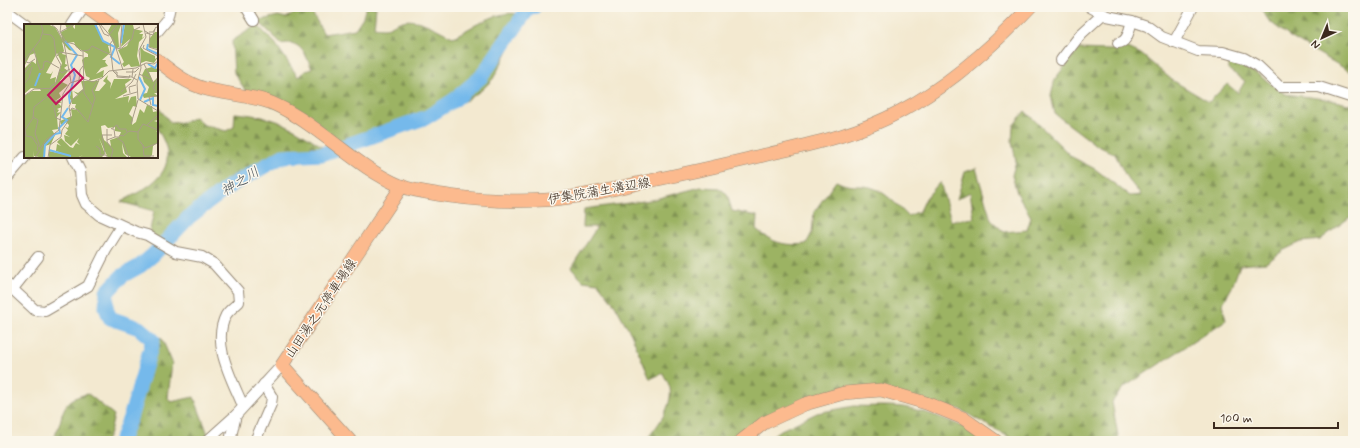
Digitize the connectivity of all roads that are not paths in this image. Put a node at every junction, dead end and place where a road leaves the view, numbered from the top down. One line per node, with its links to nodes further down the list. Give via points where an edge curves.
1 (85, 7): 12 (street); 13 (main road)
2 (170, 7): 14 (street, via 167,20)
3 (246, 7): 9 (street)
4 (1030, 7): 23 (main road, 伊集院蒲生溝辺線, via 977,58 937,90 900,112 860,131 826,141 596,193 546,200 462,198)
5 (1090, 7): 8 (street)
6 (1193, 7): 15 (street)
7 (7, 11): 11 (street)
8 (1103, 14): 10 (street); 17 (street, via 1081,34)
9 (254, 20)
10 (1132, 20): 15 (street, via 1147,26 1162,38); 16 (street, via 1126,41)
11 (25, 24)
12 (73, 24)
13 (110, 24)
14 (158, 31)
15 (1174, 42): 19 (street, via 1198,51 1223,52 1244,58 1258,66 1280,87 1319,87)
16 (1118, 43)
17 (1061, 60)
18 (158, 61): 23 (main road, 伊集院蒲生溝辺線, via 181,78 204,89 270,102 294,113 368,167)
19 (1353, 98)
20 (24, 158): 22 (street)
21 (73, 158): 24 (street, via 80,171 82,195 86,204 99,215)
22 (7, 178)
23 (402, 186): 27 (main road, 山田湯之元停車場線)
24 (121, 226): 26 (street, via 88,286 45,311 35,310); 29 (street, via 147,235 176,252 202,257 214,264 238,291 239,302 227,314 222,326 220,343)
25 (38, 257): 26 (street)
26 (10, 287)
27 (282, 365): 28 (street); 34 (main road, 山田湯之元停車場線)
28 (264, 384): 29 (street); 33 (street, via 272,397 271,404)
29 (243, 406): 30 (street)
30 (236, 415): 31 (street); 32 (street, via 231,436)
31 (207, 441)
32 (234, 441)
33 (255, 441)
34 (350, 441)
35 (742, 441): 36 (main road, via 764,423 804,404 844,394 881,390 926,403 963,418)
36 (996, 441)

